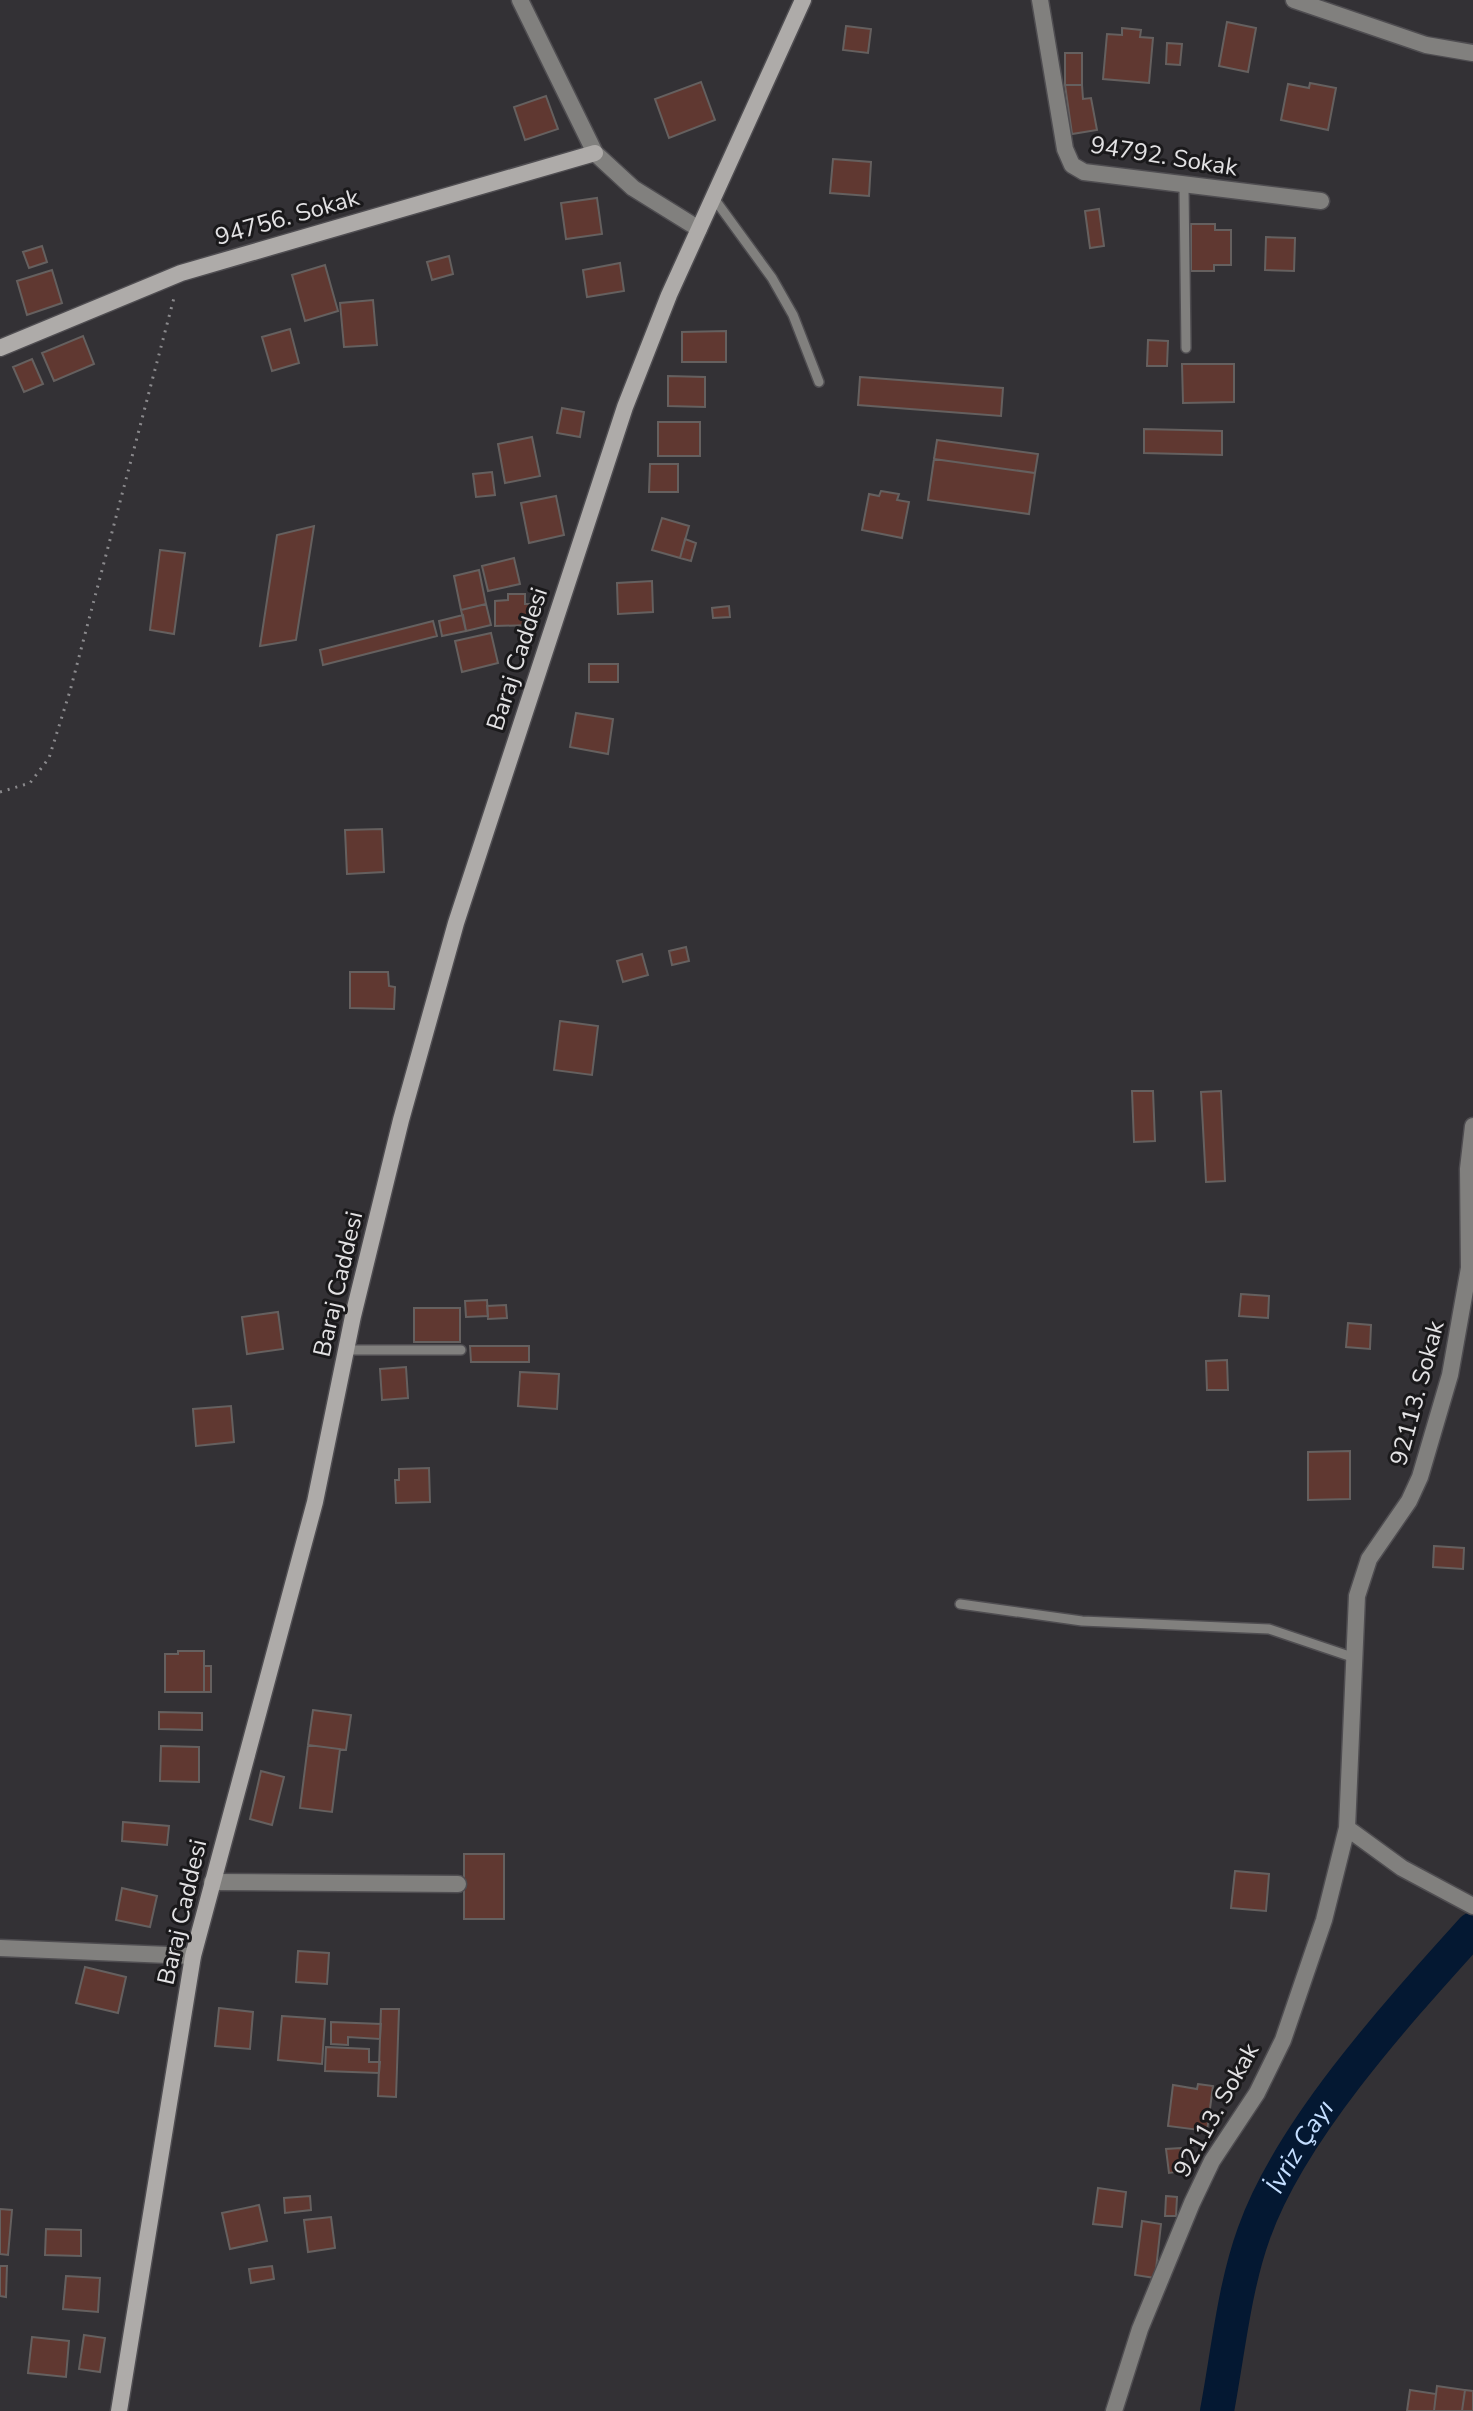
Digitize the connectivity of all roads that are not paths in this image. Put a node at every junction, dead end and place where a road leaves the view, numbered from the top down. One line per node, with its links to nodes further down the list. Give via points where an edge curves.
1 (520, 0): 6 (street)
2 (803, 0): 8 (main road, Baraj Caddesi)
3 (1040, 0): 7 (street, 94792. Sokak, via 1072,165 1084,172)
4 (1294, 0): 5 (street, via 1426,45)
5 (1473, 53)
6 (595, 153): 10 (street, via 633,188); 11 (main road, 94756. Sokak, via 181,273)
7 (1184, 187): 9 (street, 94792. Sokak); 12 (lane)
8 (713, 197): 10 (main road, Baraj Caddesi); 13 (lane, via 772,278)
9 (1321, 201)
10 (699, 229): 15 (main road, Baraj Caddesi, via 625,407 456,923 401,1120)
11 (0, 348)
12 (1186, 348)
13 (819, 382)
14 (1473, 1126): 18 (street, 92113. Sokak, via 1469,1268 1450,1375 1409,1501 1362,1574)
15 (346, 1350): 16 (lane); 20 (main road, Baraj Caddesi, via 312,1516)
16 (461, 1350)
17 (960, 1604): 18 (lane, via 1082,1621 1269,1629)
18 (1355, 1658): 19 (street, 92113. Sokak)
19 (1347, 1828): 22 (street, via 1402,1868); 26 (street, 92113. Sokak, via 1302,1993 1257,2093 1212,2161 1192,2203 1140,2329)
20 (212, 1882): 21 (street); 24 (main road, Baraj Caddesi)
21 (458, 1884)
22 (1473, 1906)
23 (0, 1948): 24 (street)
24 (193, 1956): 25 (main road, Baraj Caddesi)
25 (119, 2411)
26 (1114, 2411)

